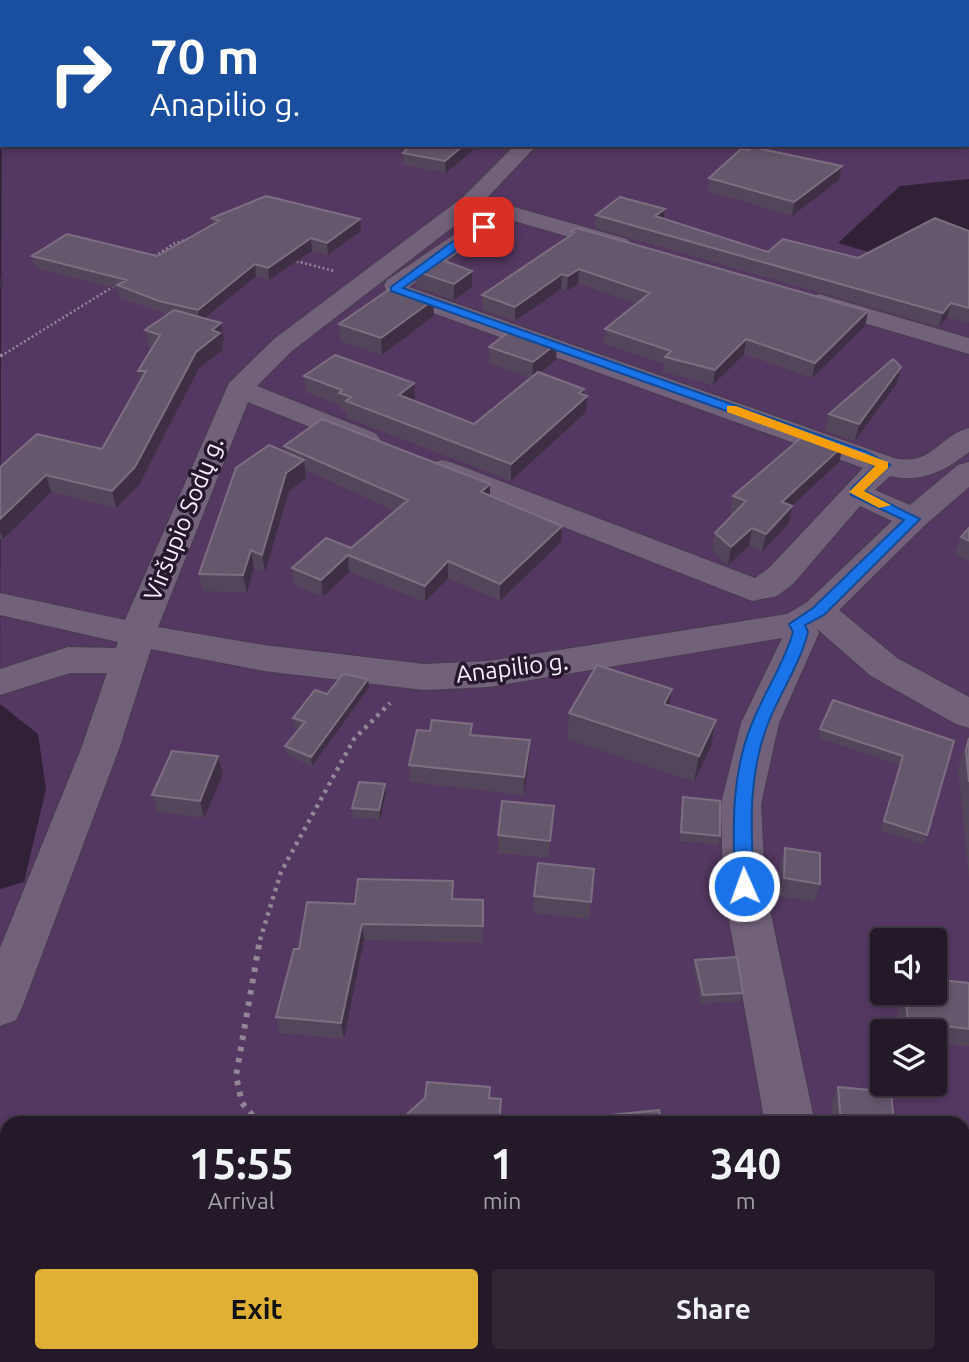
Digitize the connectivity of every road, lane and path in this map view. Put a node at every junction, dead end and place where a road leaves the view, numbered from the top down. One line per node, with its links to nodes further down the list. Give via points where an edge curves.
1 (525, 147): 2 (street, Viršupio Sodų g.)
2 (471, 202): 3 (street); 9 (street, Viršupio Sodų g.)
3 (504, 211): 5 (street); 15 (street, via 395,289)
4 (202, 237): 7 (path, via 185,238)
5 (637, 250)
6 (282, 258): 9 (path)
7 (143, 265)
8 (122, 280): 12 (path)
9 (365, 282): 13 (street, Viršupio Sodų g., via 283,345)
10 (797, 296): 11 (street)
11 (969, 346)
12 (0, 356)
13 (239, 389): 17 (street, via 752,590 765,588 781,576); 21 (street, Viršupio Sodų g.)
14 (969, 437): 15 (street, via 923,471 906,472)
15 (884, 465): 17 (street)
16 (969, 471): 18 (street)
17 (855, 492): 18 (street)
18 (913, 519): 20 (street)
19 (0, 604): 21 (street, Anapilio g.)
20 (807, 617): 22 (street, Anapilio g., via 489,674); 24 (street); 27 (street, via 760,723 741,804 744,886)
21 (133, 648): 22 (street, Anapilio g.); 23 (street, via 68,660); 25 (street, Viršupio Sodų g., via 100,748)
22 (424, 677): 26 (path, via 354,739 281,872 262,929 236,1076 242,1103)
23 (0, 682)
24 (969, 714)
25 (0, 1004)
26 (253, 1116)
27 (788, 1116)

